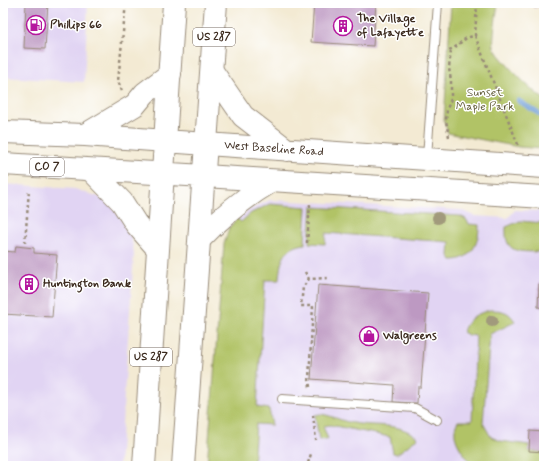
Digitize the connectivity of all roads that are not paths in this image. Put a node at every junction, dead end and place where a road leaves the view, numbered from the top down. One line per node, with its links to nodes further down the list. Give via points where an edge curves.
1 (174, 3): 5 (main road, US 287)
2 (216, 3): 4 (main road, US 287)
3 (438, 3): 11 (lane)
4 (212, 71): 9 (main road, US 287); 10 (main road, via 244,116)
5 (170, 74): 7 (main road, via 145,93 135,106); 8 (main road, US 287)
6 (3, 132): 7 (main road, West Baseline Road)
7 (85, 135): 8 (main road, West Baseline Road)
8 (166, 142): 9 (main road, West Baseline Road); 15 (main road, US 287)
9 (206, 144): 10 (main road, West Baseline Road); 16 (main road, US 287)
10 (287, 150): 11 (main road, West Baseline Road)
11 (427, 160): 13 (main road, West Baseline Road)
12 (3, 164): 14 (main road, CO 7)
13 (544, 167)
14 (91, 170): 15 (main road); 20 (main road, via 122,202 136,224)
15 (164, 173): 16 (main road); 20 (main road, US 287)
16 (204, 176): 17 (main road); 19 (main road, US 287)
17 (272, 181): 18 (main road); 19 (main road, via 225,214)
18 (544, 197)
19 (200, 239): 24 (main road, US 287)
20 (158, 249): 23 (main road, US 287)
21 (282, 398): 22 (lane, via 415,408)
22 (436, 420)
23 (144, 466)
24 (184, 466)

